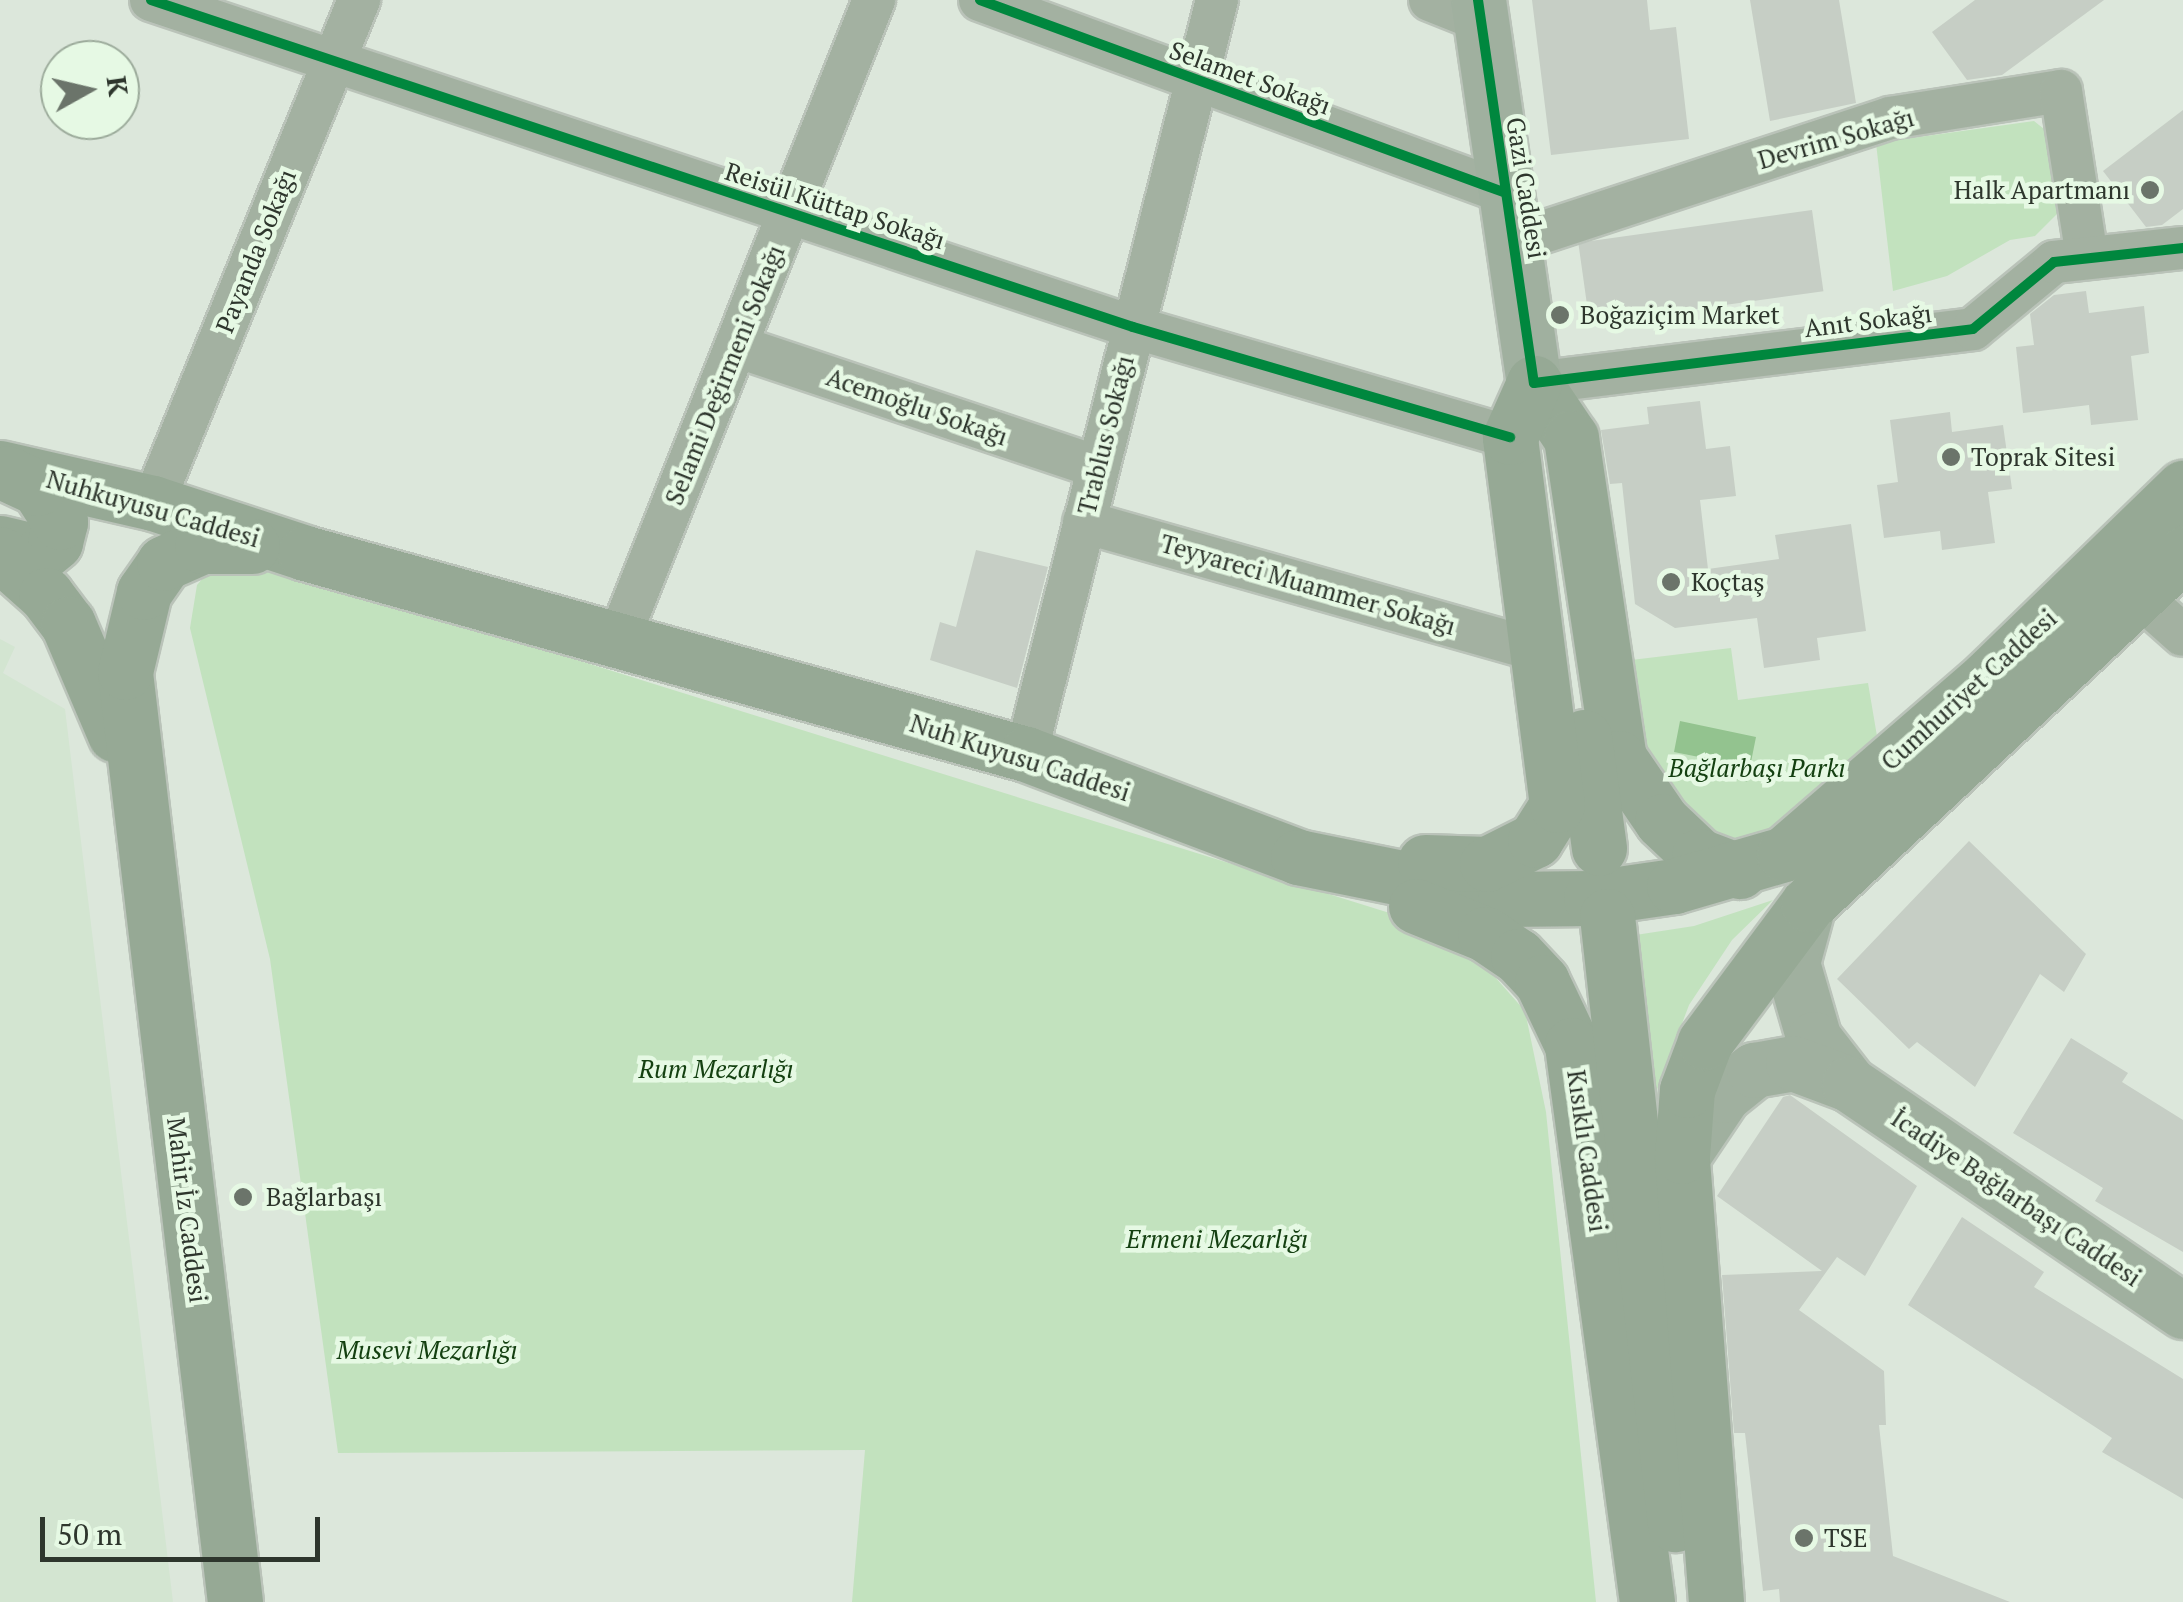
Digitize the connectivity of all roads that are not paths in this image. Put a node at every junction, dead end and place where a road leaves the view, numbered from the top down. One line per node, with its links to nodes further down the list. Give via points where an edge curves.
1 (151, 0): 8 (street, Reisül Küttap Sokağı)
2 (358, 0): 8 (street, Payanda Sokağı)
3 (874, 0): 10 (street, Selami Değirmeni Sokağı)
4 (980, 0): 9 (street, Selamet Sokağı)
5 (1218, 0): 9 (street, Trablus Sokağı)
6 (1430, 0): 7 (street)
7 (1479, 10): 11 (main road, Gazi Caddesi)
8 (334, 61): 10 (street, Reisül Küttap Sokağı); 21 (street, Payanda Sokağı)
9 (1197, 80): 11 (street, Selamet Sokağı); 14 (street, Trablus Sokağı)
10 (790, 212): 14 (street, Reisül Küttap Sokağı); 15 (street, Selami Değirmeni Sokağı)
11 (1510, 218): 13 (street, Devrim Sokağı, via 1890,118 2061,92); 16 (main road, Gazi Caddesi)
12 (2183, 248): 13 (street, Anıt Sokağı)
13 (2087, 257): 16 (street, Anıt Sokağı, via 2054,262 1974,328)
14 (1134, 326): 17 (street, Reisül Küttap Sokağı); 18 (street, Trablus Sokağı)
15 (736, 346): 18 (street, Acemoğlu Sokağı); 29 (street, Selami Değirmeni Sokağı)
16 (1534, 382): 17 (main road); 33 (main road); 35 (main road, via 1570,438 1619,758 1662,820 1698,856)
17 (1510, 438): 30 (main road)
18 (1098, 467): 22 (street, Trablus Sokağı)
19 (0, 469): 21 (main road, Nuhkuyusu Caddesi); 23 (main road, via 38,488 60,522 55,542 42,553)
20 (2183, 488): 35 (main road, Cumhuriyet Caddesi, via 1988,677 1784,854)
21 (153, 503): 24 (main road, Nuhkuyusu Caddesi)
22 (1084, 522): 30 (street, Teyyareci Muammer Sokağı); 31 (street, Trablus Sokağı)
23 (0, 543)
24 (305, 553): 29 (main road, Nuh Kuyusu Caddesi); 32 (main road, via 202,546 181,551 153,576 132,629 125,672)
25 (0, 554): 32 (main road, via 46,594 68,624 108,709)
26 (2183, 554): 27 (main road, Cumhuriyet Caddesi)
27 (2140, 597): 28 (street); 36 (main road, Cumhuriyet Caddesi)
28 (2183, 635)
29 (620, 638): 31 (main road, Nuh Kuyusu Caddesi)
30 (1532, 649): 34 (main road, via 1557,805 1534,840 1487,864)
31 (1026, 754): 34 (main road, Nuh Kuyusu Caddesi)
32 (138, 818): 41 (main road, Mahir İz Caddesi)
33 (1599, 848)
34 (1298, 858): 35 (main road, Nuh Kuyusu Caddesi, via 1504,899 1591,898); 42 (main road, Kısıklı Caddesi, via 1486,934 1542,982 1572,1045)
35 (1739, 871)
36 (1808, 904): 38 (main road, İcadiye Bağlarbaşı Caddesi, via 1792,963 1814,1039); 39 (main road, via 1704,1042 1688,1090)
37 (1607, 916): 43 (main road)
38 (1849, 1084): 39 (main road, İcadiye Bağlarbaşı Caddesi, via 1793,1063 1754,1070 1723,1096); 40 (main road, İcadiye Bağlarbaşı Caddesi)
39 (1682, 1156): 44 (main road)
40 (2183, 1311)
41 (236, 1602)
42 (1647, 1602)
43 (1681, 1602)
44 (1716, 1602)

